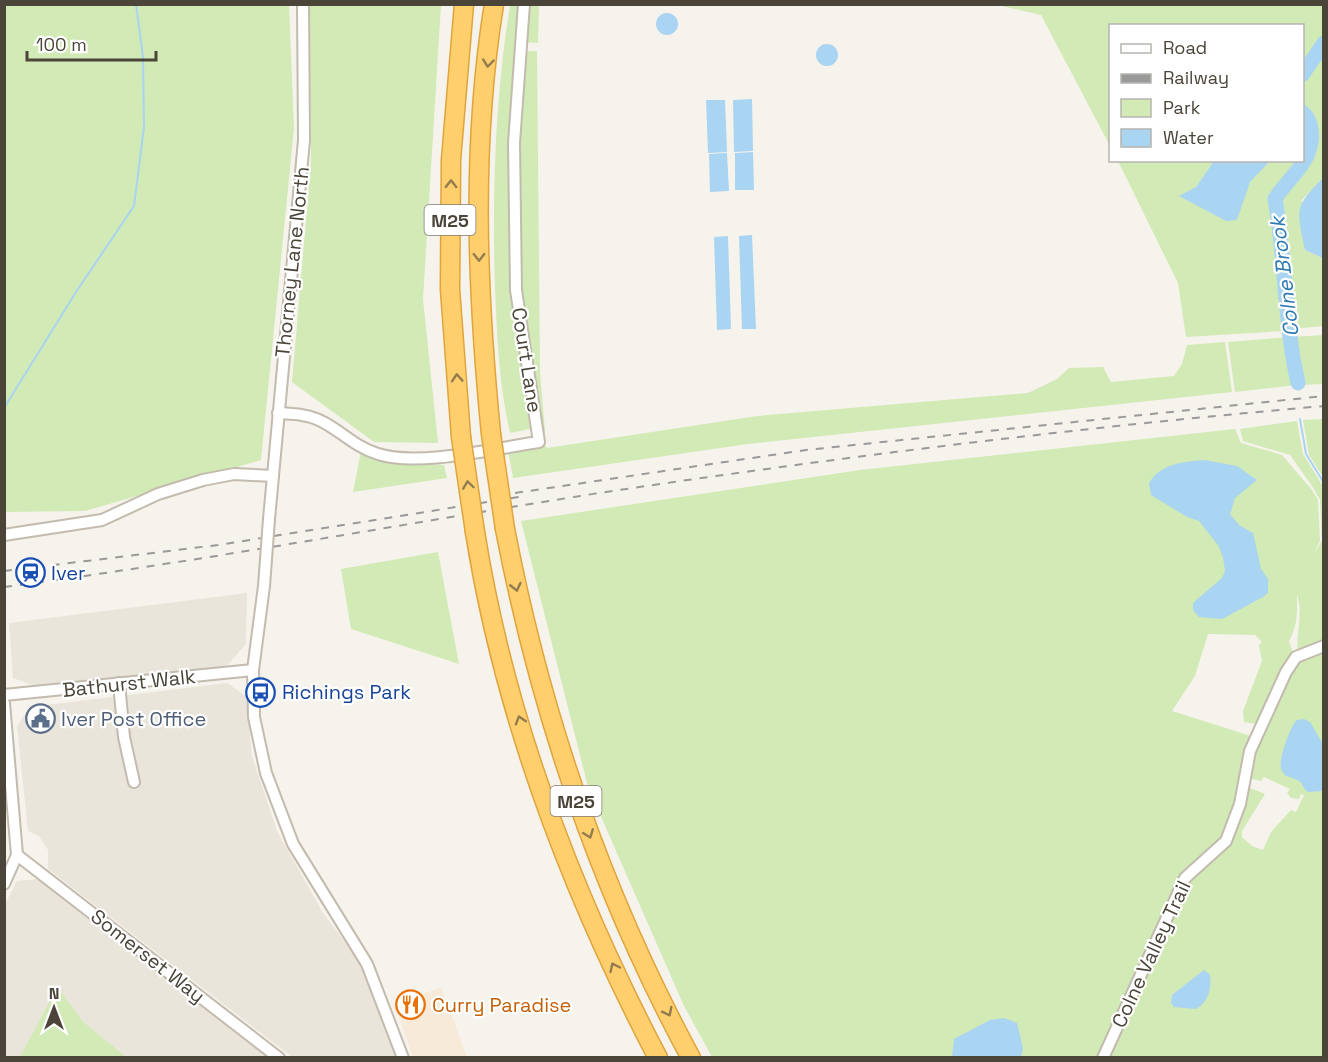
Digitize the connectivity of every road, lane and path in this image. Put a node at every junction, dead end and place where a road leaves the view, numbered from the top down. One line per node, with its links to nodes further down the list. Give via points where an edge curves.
1 (303, 4): 5 (street, Thorney Lane North, via 304,140)
2 (464, 4): 18 (highway, M25, one-way to 2, bridge, via 591,917 543,795 482,577 461,437 450,289 451,160)
3 (494, 4): 19 (highway, M25, one-way to 19, bridge, via 479,159 479,286 491,434 505,530 543,698 566,773 624,920)
4 (524, 4): 5 (street, Court Lane, via 514,143 516,278 539,442 446,455 396,457 379,454 347,439 315,418)
5 (278, 413): 6 (street, Thorney Lane North)
6 (273, 476): 7 (street, via 234,474 203,480 158,494 102,520); 9 (street, Thorney Lane North, bridge)
7 (4, 535)
8 (1323, 646): 20 (street, Colne Valley Trail, via 1296,657 1286,672 1250,751 1240,804 1226,842 1185,878)
9 (253, 670): 10 (street, Bathurst Walk); 17 (street, Thorney Lane North, via 254,717 266,773 293,844 367,964)
10 (119, 683): 11 (street, Bathurst Walk); 13 (street, via 123,737)
11 (4, 695)
12 (4, 703): 14 (street)
13 (134, 782)
14 (18, 855): 15 (street); 16 (street, Somerset Way)
15 (4, 884)
16 (279, 1058)
17 (403, 1058)
18 (658, 1058)
19 (691, 1058)
20 (1103, 1058)

